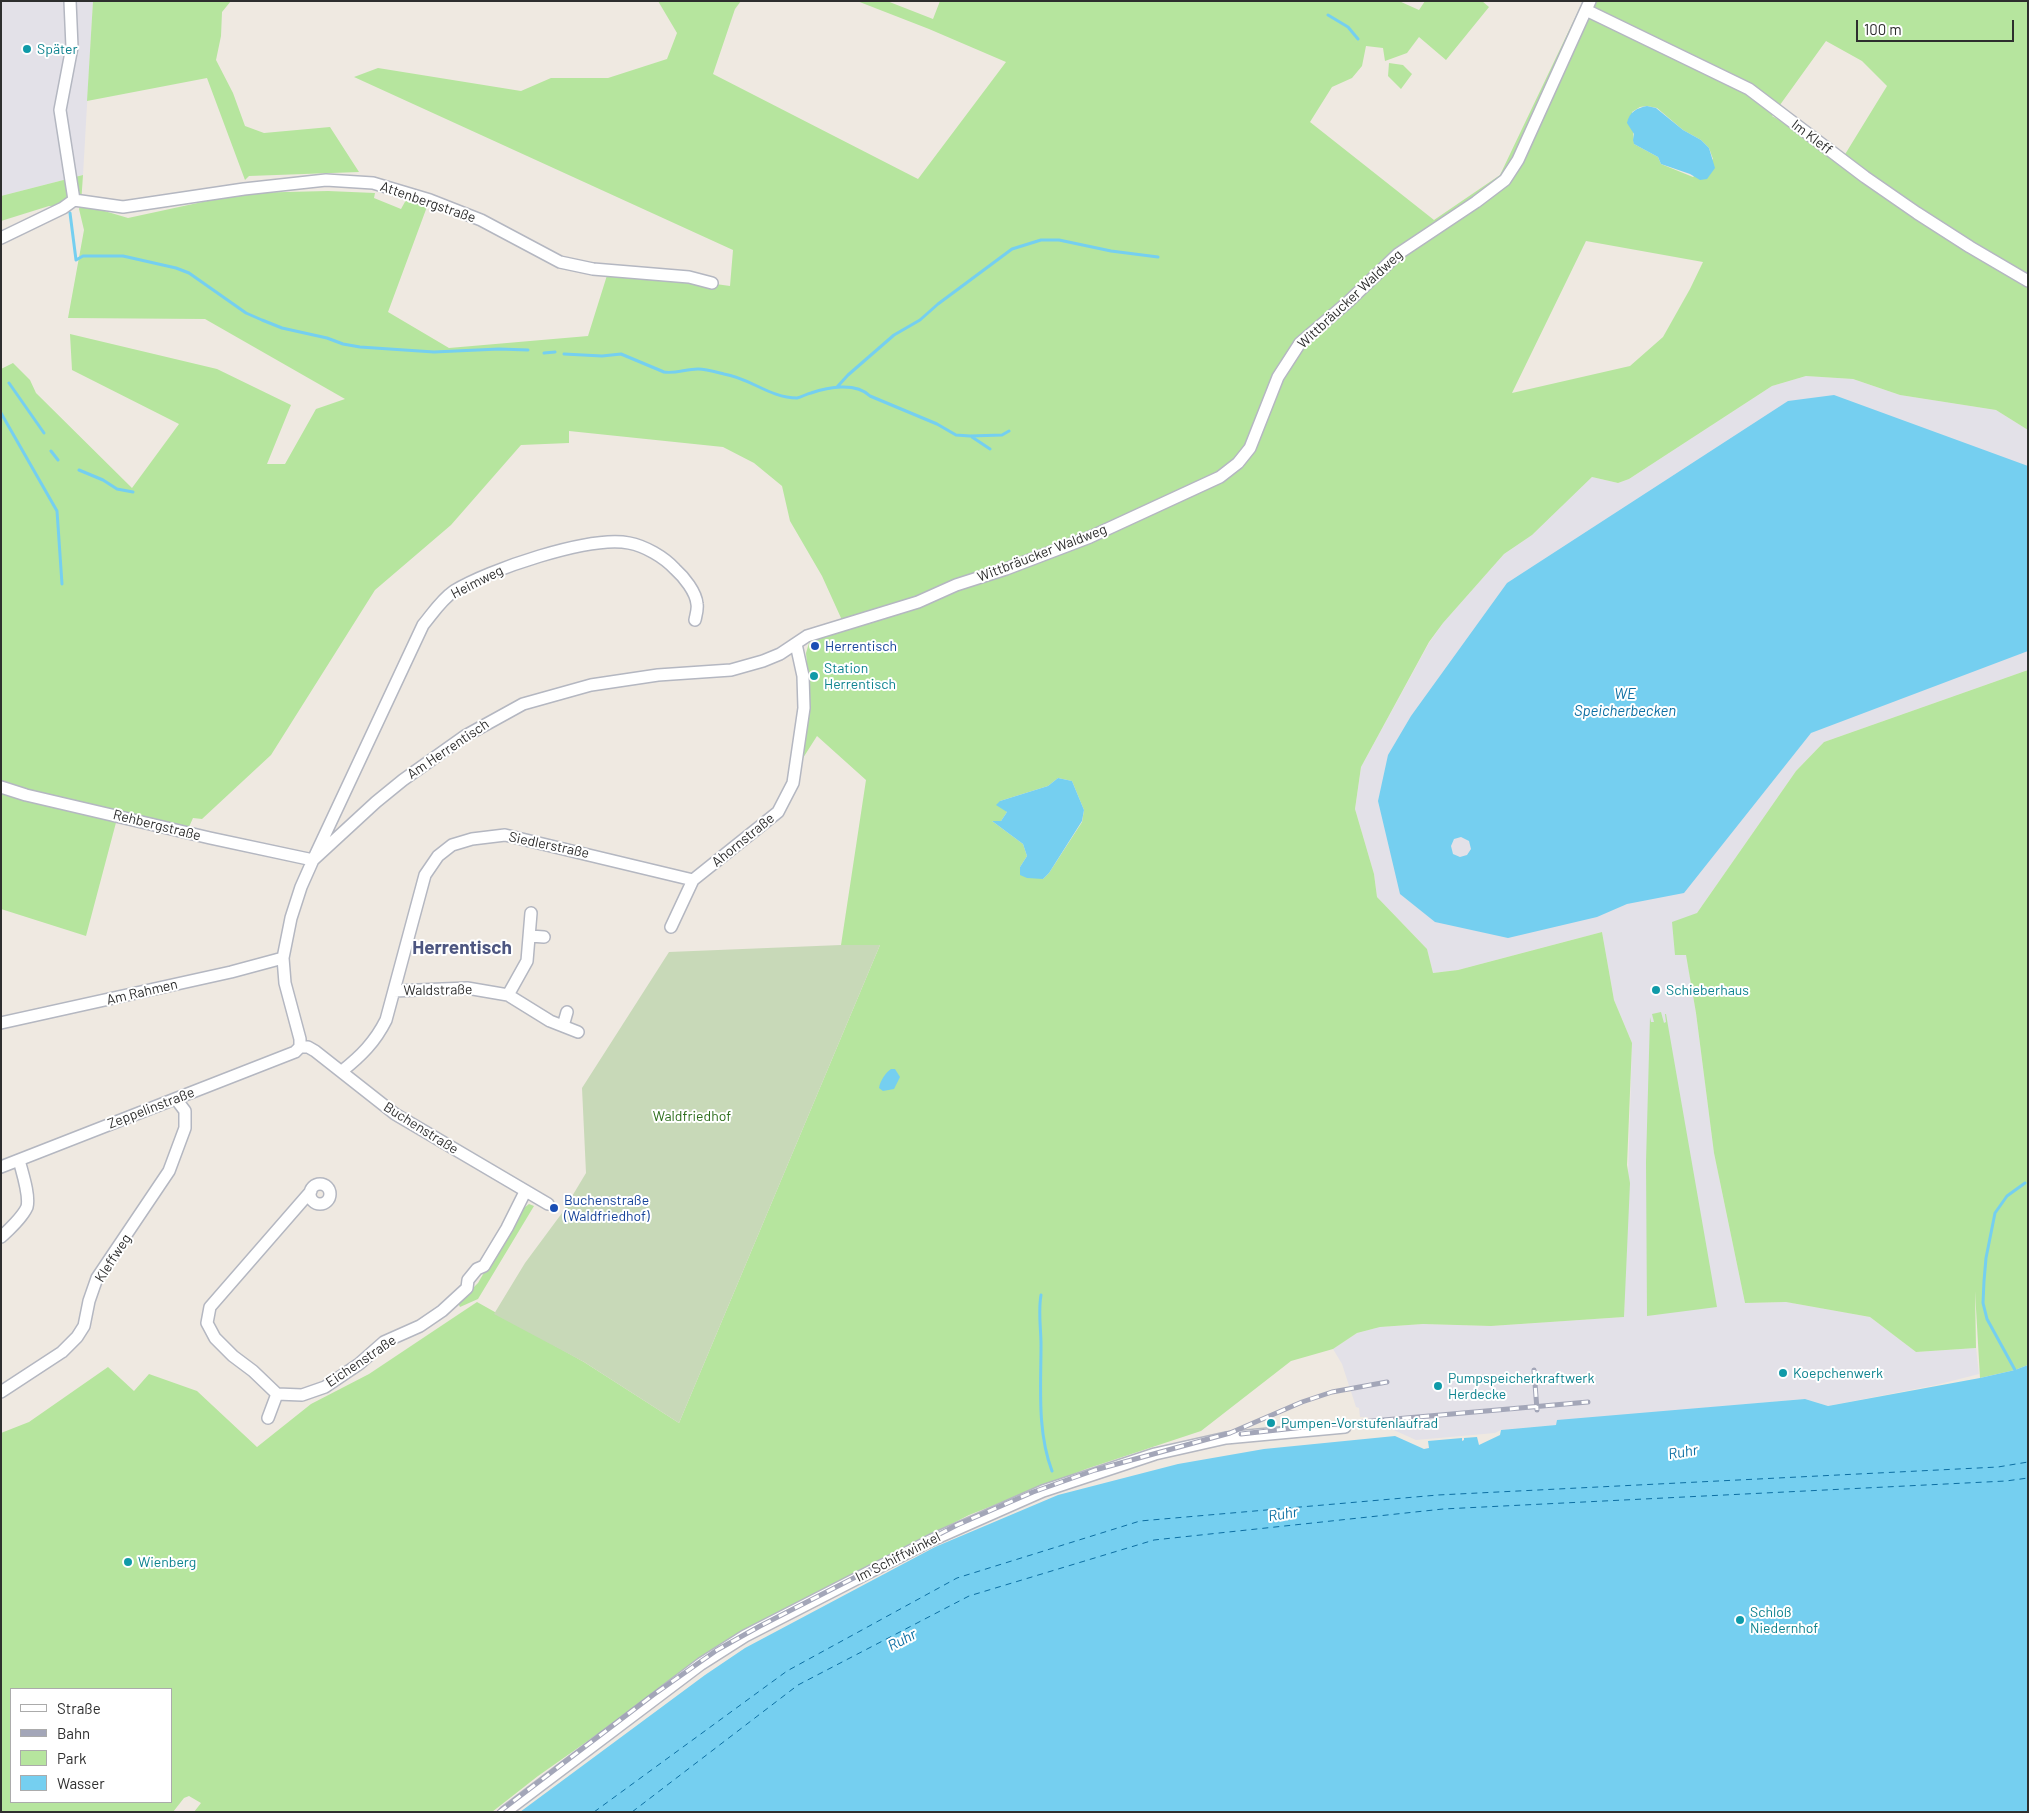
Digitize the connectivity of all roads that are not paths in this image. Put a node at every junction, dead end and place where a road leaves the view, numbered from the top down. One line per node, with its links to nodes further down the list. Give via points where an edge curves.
1 (70, 1): 3 (street, via 72,47 60,110)
2 (1588, 6): 5 (street, Im Kleff, via 1749,89 1917,213); 8 (street, Wittbräucker Waldweg, via 1518,160 1505,180 1398,254 1300,342 1278,377 1250,448 1232,468 1220,477 1090,537 918,602 812,634)
3 (74, 200): 4 (street); 6 (street, Attenbergstraße, via 123,207 326,180 373,183 481,220 560,262 689,277)
4 (1, 238)
5 (2028, 281)
6 (712, 283)
7 (695, 620): 10 (street, Heimweg, via 697,604 681,574 656,554 628,542 577,547 526,560 453,592 423,625)
8 (796, 644): 10 (street, Am Herrentisch, via 763,661 731,670 658,675 592,685 523,704 465,736 403,780); 11 (street, Ahornstraße, via 804,676 804,708 793,783 778,812)
9 (1, 787): 10 (street, Rehbergstraße)
10 (313, 860): 16 (street, Am Herrentisch, via 291,918)
11 (694, 880): 13 (street, Ahornstraße); 17 (street, Siedlerstraße, via 506,835 452,845 438,856 425,875)
12 (531, 913): 14 (street)
13 (671, 927)
14 (530, 936): 15 (street); 18 (street, via 528,961)
15 (544, 937)
16 (283, 958): 20 (street, Am Rahmen); 23 (street, Am Herrentisch, via 285,983)
17 (394, 991): 18 (street, Waldstraße, via 467,988); 24 (street, Siedlerstraße, via 386,1020 377,1037)
18 (508, 995): 21 (street, Waldstraße)
19 (567, 1012): 21 (street)
20 (1, 1023)
21 (562, 1026): 22 (street, Waldstraße)
22 (578, 1032)
23 (300, 1047): 24 (street, Buchenstraße, via 316,1051); 25 (street, Zeppelinstraße, via 295,1052)
24 (342, 1071): 29 (street, Buchenstraße, via 395,1114)
25 (176, 1099): 26 (street, Zeppelinstraße); 32 (street, Kleffweg, via 185,1111 185,1128 169,1171 101,1272 89,1300 84,1326 62,1352)
26 (18, 1160): 27 (street, Zeppelinstraße); 31 (street, via 26,1185 27,1206 12,1228)
27 (1, 1167)
28 (311, 1190): 33 (street, via 210,1307 207,1323 215,1338)
29 (525, 1192): 30 (street, Buchenstraße); 33 (street, Eichenstraße, via 508,1228 484,1266 477,1269 468,1280 467,1288 442,1311 420,1326 384,1342 360,1364 324,1387 302,1395)
30 (548, 1204)
31 (1, 1237)
32 (1, 1392)
33 (277, 1394): 34 (street)
34 (268, 1418)
35 (1345, 1426): 36 (street, Im Schiffwinkel, via 1226,1438 1155,1454 1043,1491 932,1540 708,1659)
36 (505, 1812)

